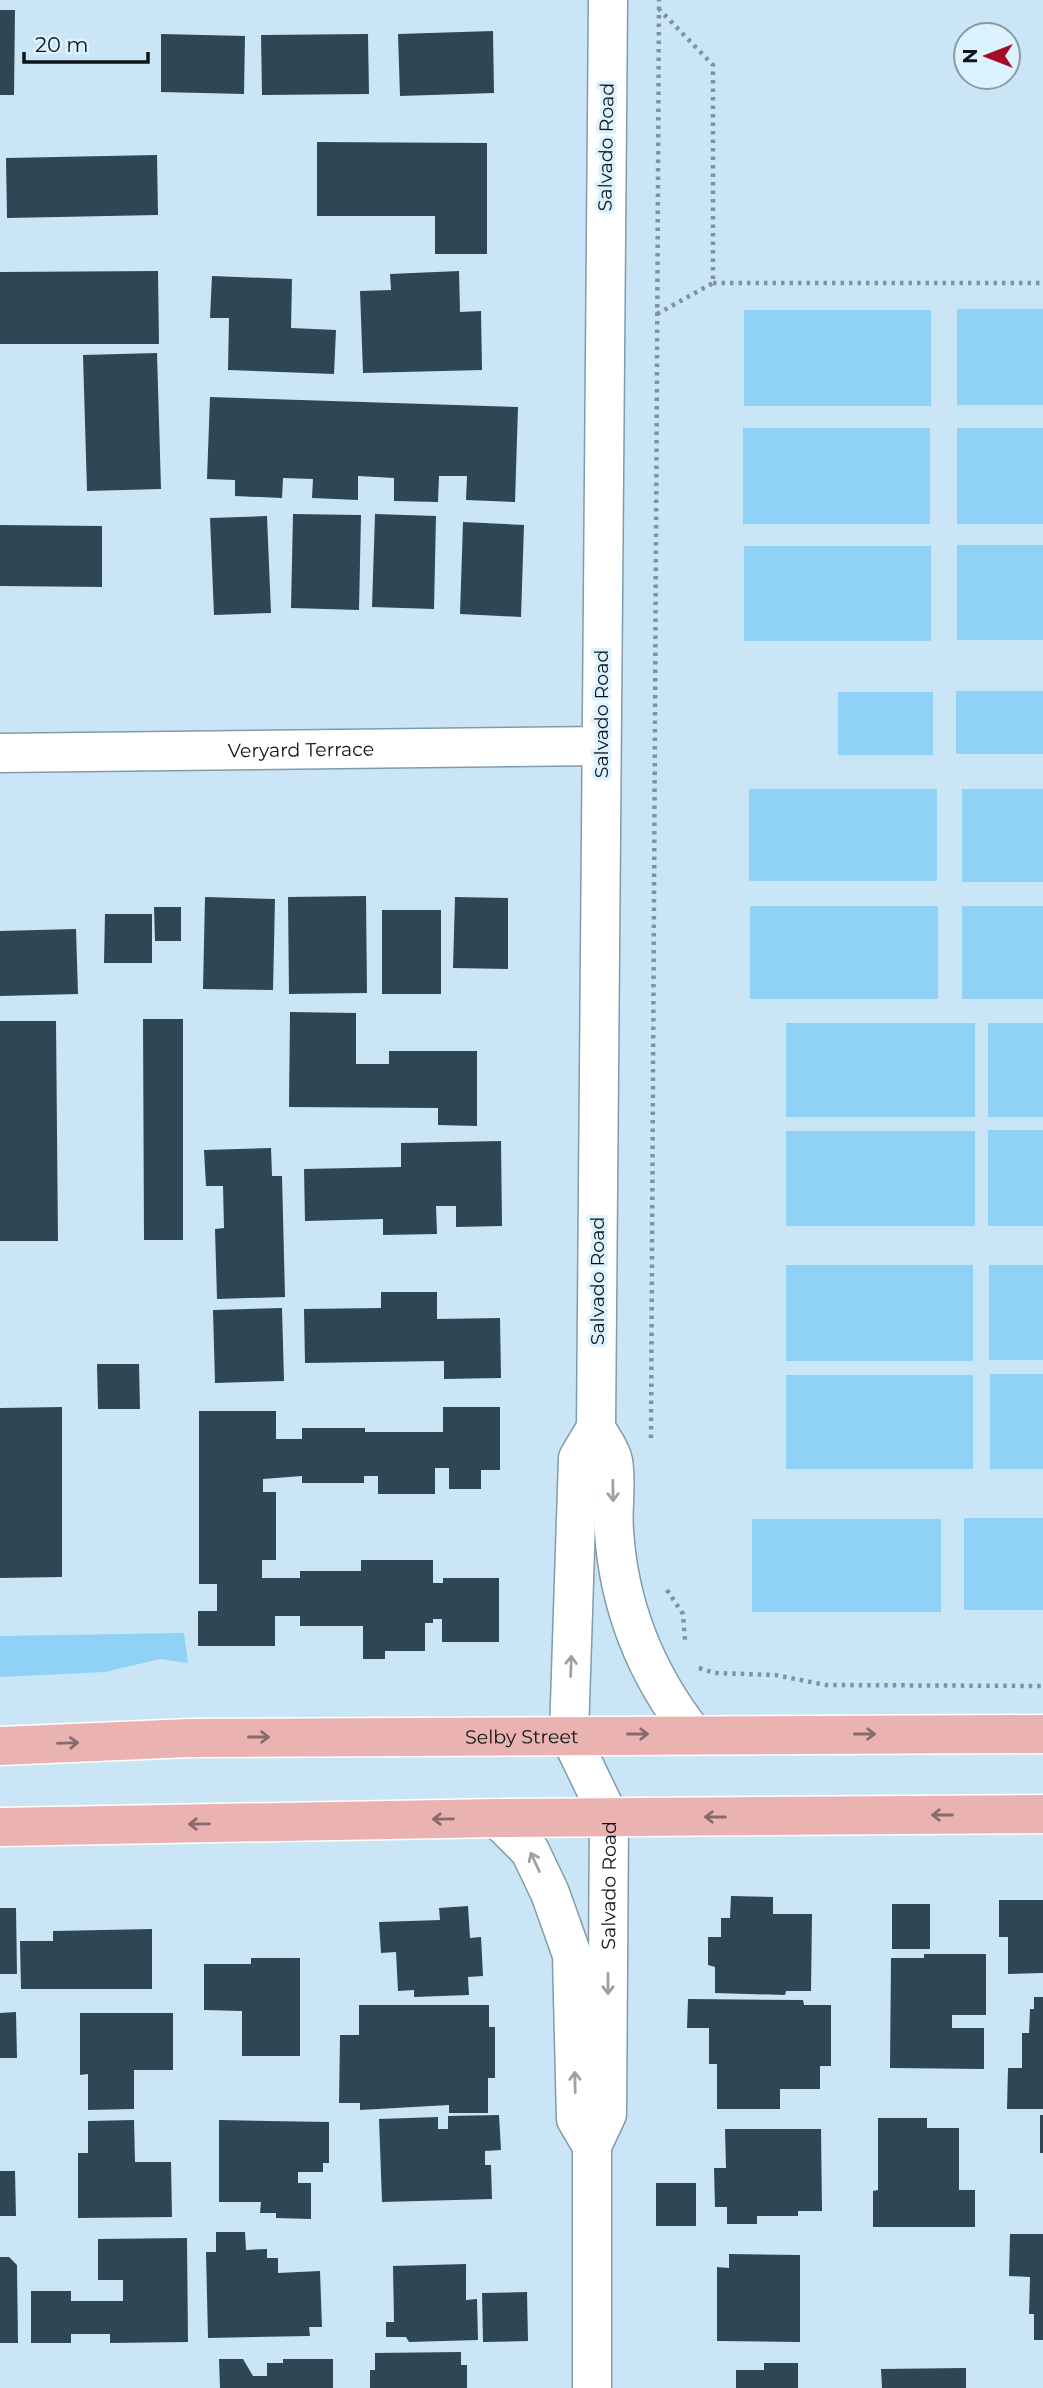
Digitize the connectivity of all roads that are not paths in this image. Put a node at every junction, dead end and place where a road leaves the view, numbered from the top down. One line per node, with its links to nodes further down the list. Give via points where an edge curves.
1 (608, 0): 2 (street, Salvado Road)
2 (601, 746): 3 (street, Veryard Terrace); 4 (street, Salvado Road)
3 (0, 753)
4 (596, 1427): 5 (street, Salvado Road, one-way to 4, via 578,1458); 6 (street, Salvado Road, one-way to 6, via 613,1460 614,1530 625,1606 666,1699)
5 (569, 1734): 6 (main road, Selby Street, one-way to 6); 8 (main road, Selby Street, one-way to 5, via 190,1738); 10 (street, Salvado Road)
6 (693, 1734): 7 (main road, Selby Street, one-way to 7)
7 (1043, 1734)
8 (0, 1746)
9 (1043, 1814): 10 (main road, one-way to 10)
10 (609, 1817): 11 (main road); 13 (street, Salvado Road, one-way to 13, via 607,2114)
11 (497, 1818): 12 (main road, one-way to 12); 13 (street, Salvado Road, one-way to 11, via 576,2119 572,1955 530,1851)
12 (0, 1827)
13 (592, 2146): 14 (street, Salvado Road)
14 (592, 2388)

